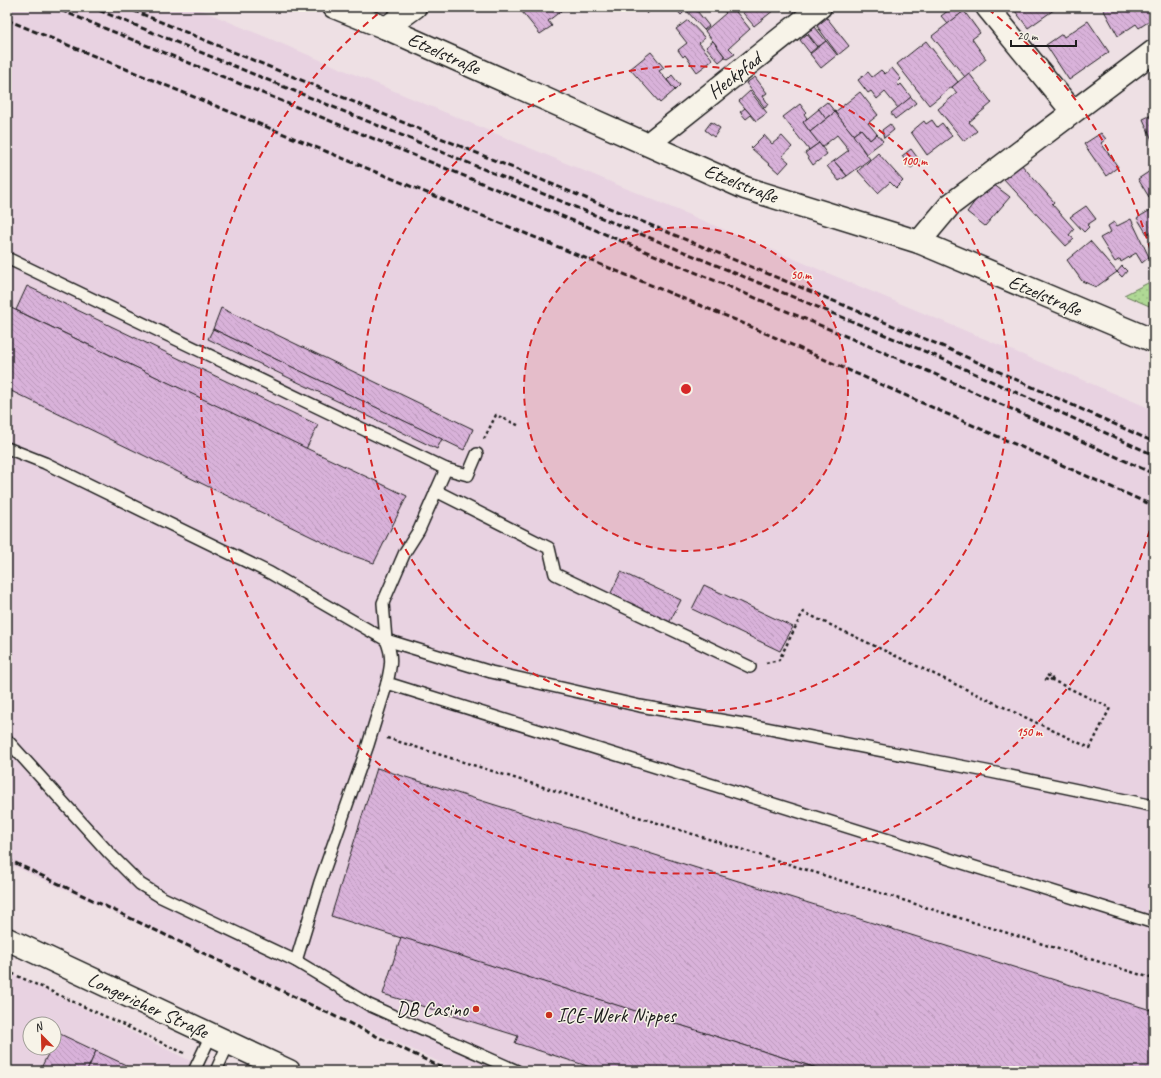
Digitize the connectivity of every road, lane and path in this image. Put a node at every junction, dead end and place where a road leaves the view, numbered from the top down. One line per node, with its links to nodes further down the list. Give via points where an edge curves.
1 (334, 7): 5 (street, Etzelstraße)
2 (416, 7): 5 (street)
3 (820, 7): 8 (street, Heckpfad)
4 (987, 7): 7 (street)
5 (386, 28): 8 (street, Etzelstraße)
6 (1154, 50): 7 (street)
7 (1072, 112): 9 (street, via 950,205)
8 (648, 144): 9 (street, Etzelstraße, via 745,188)
9 (919, 242): 11 (street, Etzelstraße)
10 (7, 258): 15 (lane)
11 (1154, 341)
12 (520, 426): 14 (path, via 496,415)
13 (7, 448): 17 (lane, via 45,463 270,573)
14 (477, 454): 15 (lane, via 468,475)
15 (446, 469): 16 (lane)
16 (436, 491): 17 (lane, via 383,603); 18 (lane, via 549,548 555,574)
17 (386, 640): 22 (lane, via 391,651 392,664); 25 (lane, via 491,672 640,706 760,727)
18 (750, 667): 21 (path, via 779,660 803,612 1090,748 1110,708)
19 (1046, 675): 21 (path, via 1052,678)
20 (1045, 679): 21 (path)
21 (1050, 679)
22 (387, 683): 23 (lane); 26 (lane)
23 (372, 733): 28 (lane, via 320,882); 30 (path)
24 (7, 740): 28 (lane, via 140,884 161,897)
25 (1154, 806)
26 (1154, 923)
27 (7, 939): 31 (street, Longericher Straße)
28 (296, 961): 36 (lane, via 369,1005)
29 (7, 971): 32 (path)
30 (1154, 979)
31 (220, 1038): 32 (lane); 34 (lane); 35 (street, Longericher Straße)
32 (199, 1060): 33 (lane)
33 (194, 1071)
34 (216, 1071)
35 (289, 1071)
36 (517, 1071)

